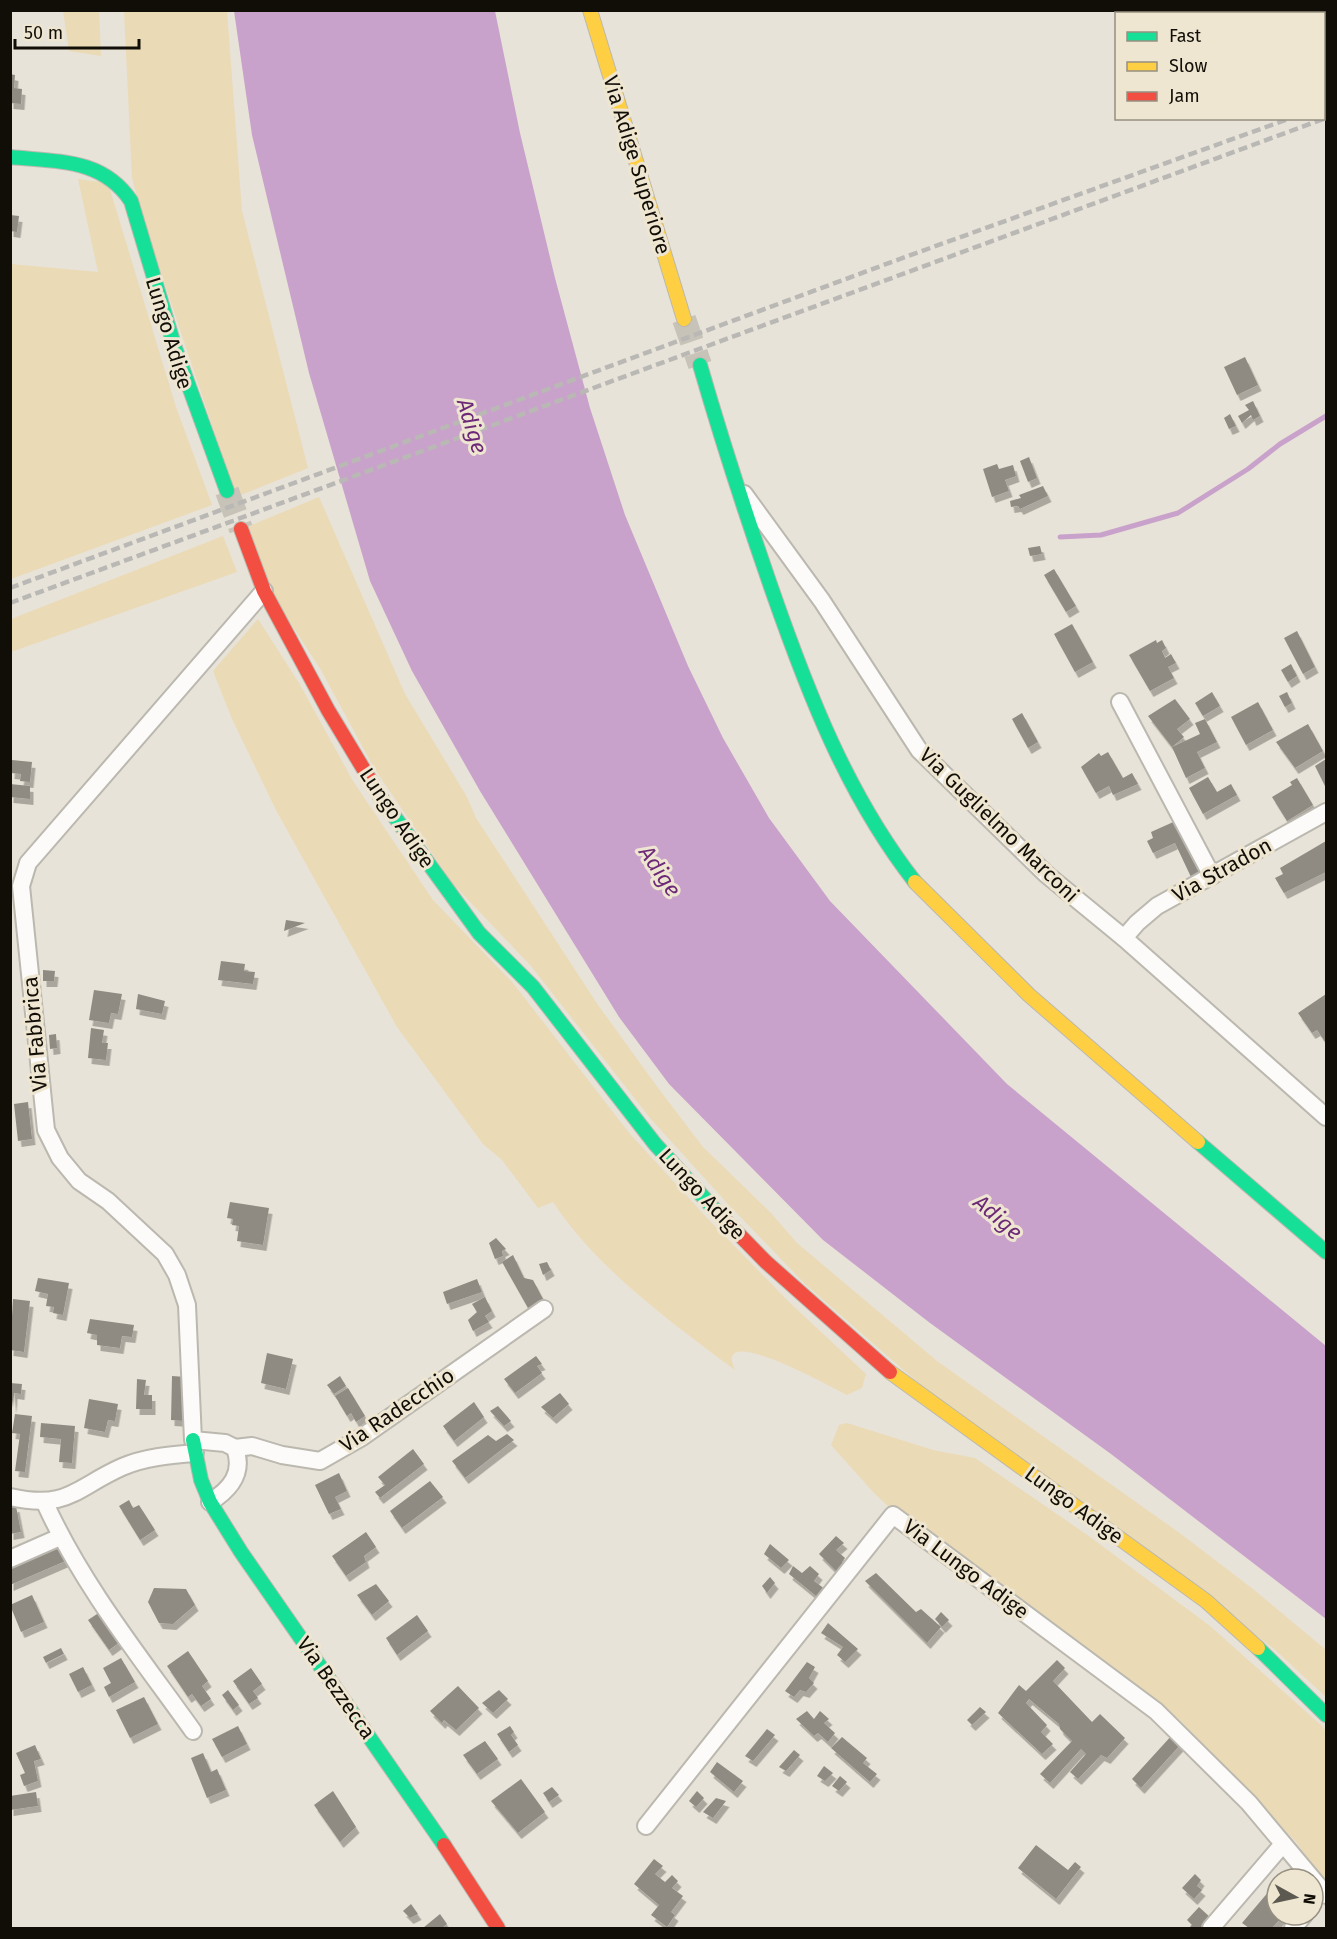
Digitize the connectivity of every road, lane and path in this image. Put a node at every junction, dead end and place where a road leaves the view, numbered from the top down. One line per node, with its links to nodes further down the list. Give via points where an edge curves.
1 (590, 10): 3 (street, Via Adige Superiore)
2 (10, 157): 6 (street, Lungo Adige, via 94,168 124,187 191,402)
3 (684, 319)
4 (700, 365): 5 (street)
5 (733, 479): 12 (street, Via Guglielmo Marconi, via 822,601 919,750 1046,874); 14 (street, via 793,651 837,758 883,838 914,881 1029,995)
6 (227, 491)
7 (241, 529): 8 (street, Lungo Adige)
8 (264, 591): 16 (street, Via Fabbrica, via 28,863 21,886 46,1130 60,1158 79,1181 165,1254 177,1275 187,1305); 23 (street, Lungo Adige, via 339,729 446,891 479,933 533,987 655,1144 709,1204 766,1262 891,1373 1206,1601)
9 (1120, 702): 11 (street)
10 (1326, 812): 11 (street, Via Stradon)
11 (1212, 876): 12 (street, Via Stradon, via 1157,906)
12 (1124, 938): 13 (street, Via Guglielmo Marconi)
13 (1326, 1117)
14 (1326, 1252)
15 (544, 1309): 17 (street, Via Radecchio, via 362,1437 320,1461 252,1446)
16 (194, 1447): 17 (street, Via Radecchio, via 225,1443); 19 (street, Via Bezzecca); 20 (street, Via Radecchio, via 123,1467 72,1495)
17 (235, 1448): 19 (street, via 239,1458 236,1478 224,1494)
18 (10, 1497): 20 (street, Via Radecchio)
19 (210, 1502): 28 (street, Via Bezzecca, via 427,1818)
20 (45, 1503): 21 (street)
21 (60, 1537): 22 (street); 24 (street)
22 (10, 1559)
23 (1326, 1715)
24 (193, 1731)
25 (646, 1827): 26 (street, Via Lungo Adige, via 893,1515 1156,1711 1249,1803)
26 (1283, 1844): 27 (street, Via Lungo Adige); 29 (street)
27 (1300, 1867)
28 (498, 1929)
29 (1211, 1929)

